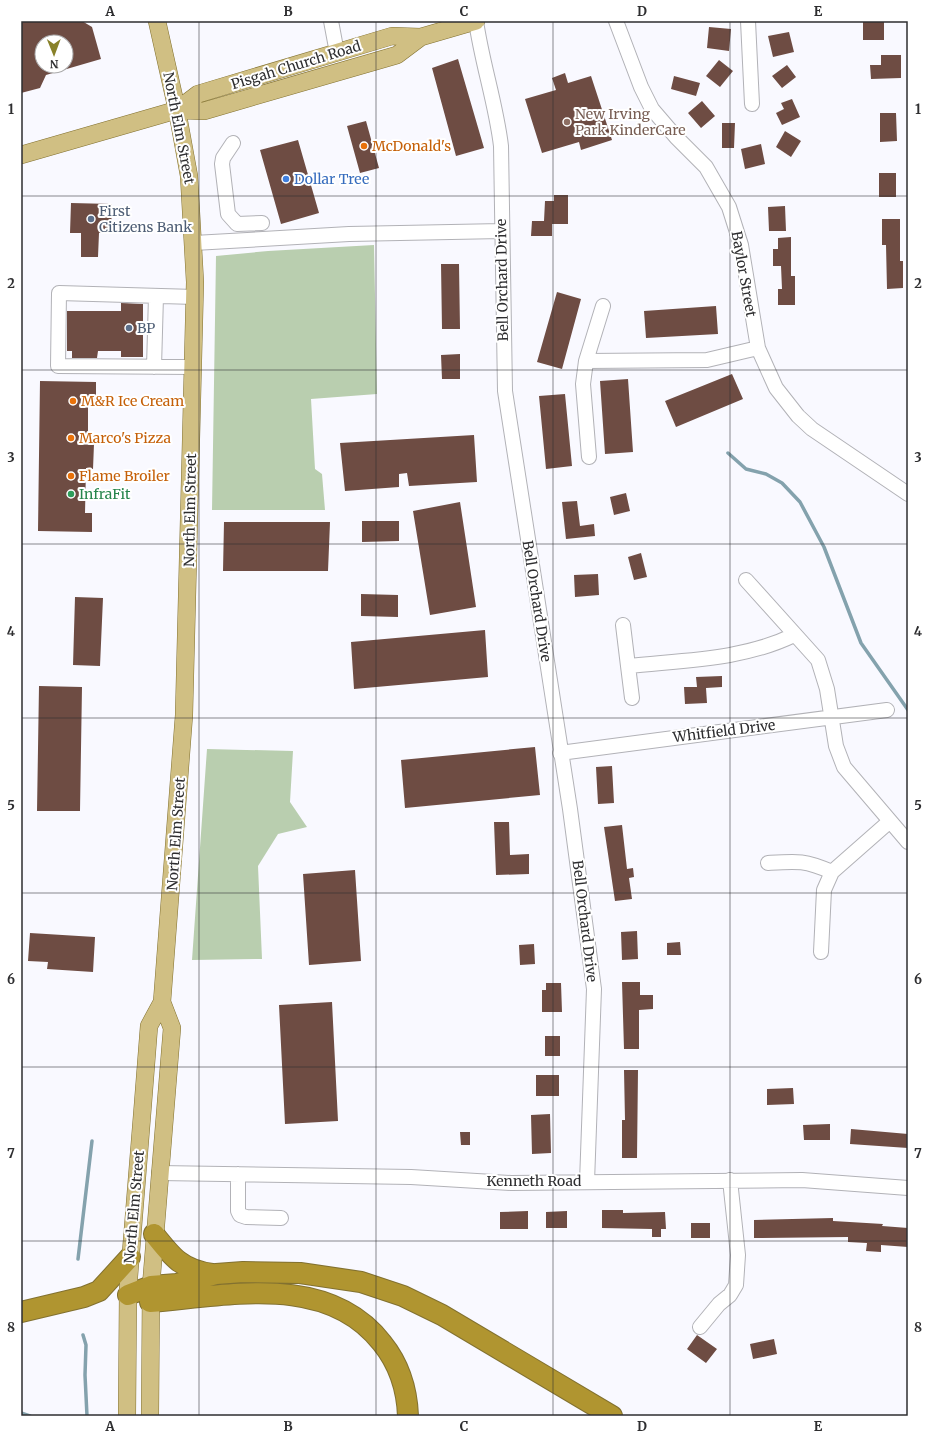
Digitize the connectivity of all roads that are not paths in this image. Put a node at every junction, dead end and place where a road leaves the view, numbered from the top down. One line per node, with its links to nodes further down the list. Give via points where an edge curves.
1 (157, 21): 9 (main road, North Elm Street)
2 (330, 21): 7 (street)
3 (476, 21): 6 (main road, Pisgah Church Road); 14 (street, Bell Orchard Drive, via 500,139)
4 (616, 21): 20 (street, Baylor Street, via 652,109 676,138 706,167 729,207 740,245)
5 (748, 21): 8 (street)
6 (421, 37): 7 (main road, Pisgah Church Road, via 392,36); 9 (main road, Pisgah Church Road, via 397,55 204,111)
7 (337, 53): 9 (main road, Pisgah Church Road, via 198,94)
8 (752, 104)
9 (177, 110): 11 (main road, Pisgah Church Road); 16 (main road, North Elm Street, via 189,176)
10 (234, 144): 13 (street, via 223,158 222,164 228,214)
11 (21, 155)
12 (262, 223): 13 (street)
13 (237, 224): 15 (street)
14 (502, 231): 15 (street, via 349,234); 33 (street, Bell Orchard Drive, via 505,391)
15 (234, 242): 16 (street)
16 (194, 243): 18 (main road, North Elm Street)
17 (156, 296): 18 (street); 22 (street); 22 (street, via 59,293 58,366)
18 (195, 297): 23 (main road, North Elm Street)
19 (603, 306): 21 (street)
20 (758, 348): 21 (street, via 707,360); 25 (street, Baylor Street, via 776,388 798,416 828,441)
21 (586, 361): 24 (street, via 583,384)
22 (154, 367): 23 (street)
23 (193, 367): 39 (main road, North Elm Street, via 184,715)
24 (589, 457)
25 (908, 494)
26 (746, 580): 28 (street)
27 (623, 626): 29 (street)
28 (794, 635): 29 (street, via 757,650); 32 (street, via 818,660)
29 (628, 666): 30 (street)
30 (632, 698)
31 (887, 710): 32 (street, Whitfield Drive)
32 (832, 717): 33 (street, Whitfield Drive); 34 (street, via 836,746 844,767)
33 (560, 753): 43 (street, Bell Orchard Drive, via 594,989)
34 (890, 821): 35 (street); 37 (street)
35 (908, 842)
36 (768, 863): 37 (street, via 811,862)
37 (832, 872): 38 (street, via 824,890)
38 (821, 952)
39 (162, 1002): 40 (main road, North Elm Street, via 172,1028); 47 (main road, North Elm Street, via 149,1026)
40 (159, 1173): 41 (street, Kenneth Road); 46 (main road, North Elm Street)
41 (238, 1174): 43 (street, Kenneth Road, via 429,1177 511,1183); 45 (street, via 240,1215)
42 (730, 1180): 43 (street, Kenneth Road); 44 (street, Kenneth Road, via 841,1182); 52 (street, via 738,1255 736,1285)
43 (587, 1182)
44 (908, 1188)
45 (281, 1218)
46 (154, 1234): 48 (highway, via 183,1266); 49 (main road, North Elm Street)
47 (130, 1257): 50 (main road, North Elm Street); 51 (highway, via 99,1291)
48 (216, 1274): 49 (highway); 56 (highway, via 300,1272 342,1278 382,1288 442,1315)
49 (151, 1294): 50 (highway); 54 (main road, North Elm Street); 55 (highway, via 296,1295 328,1303 366,1325 388,1351 406,1392)
50 (128, 1295): 53 (main road, North Elm Street)
51 (21, 1312)
52 (700, 1327)
53 (127, 1416)
54 (150, 1416)
55 (408, 1416)
56 (612, 1416)

